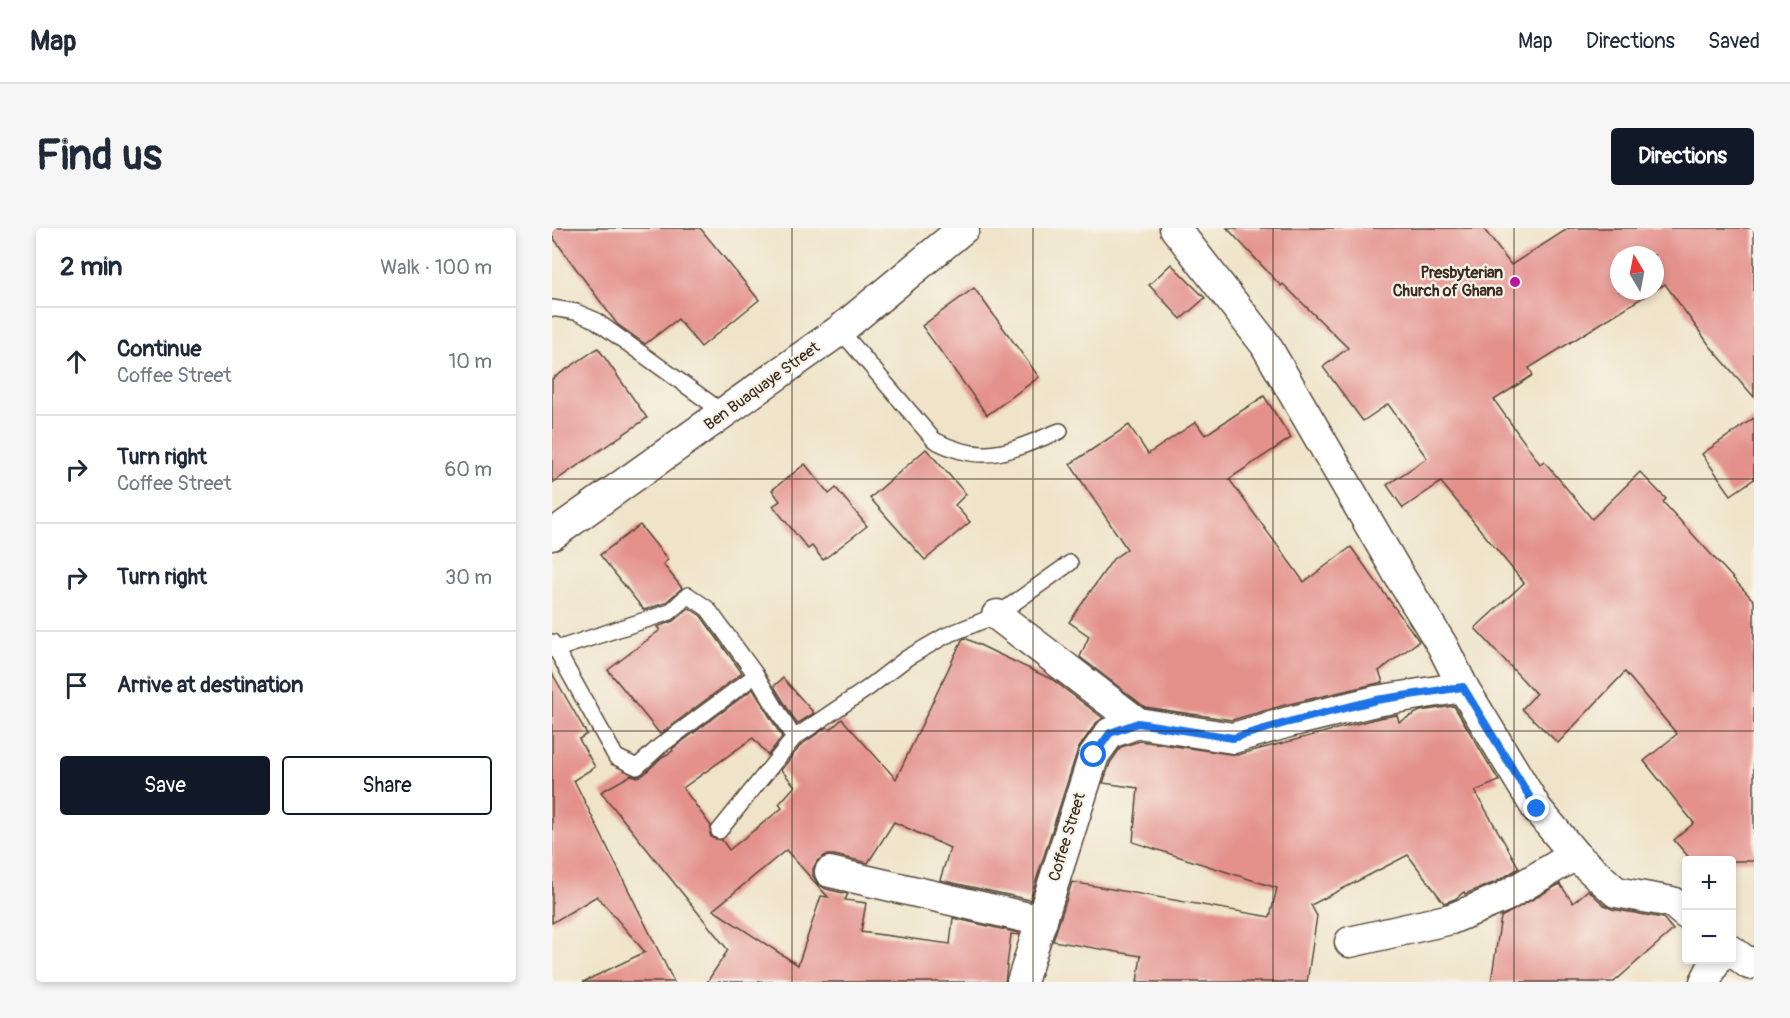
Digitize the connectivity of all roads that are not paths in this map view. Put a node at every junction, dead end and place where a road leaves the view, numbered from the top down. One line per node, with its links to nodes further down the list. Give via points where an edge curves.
1 (964, 228): 4 (street, Ben Buaquaye Street)
2 (1175, 228): 12 (street, via 1265,344)
3 (552, 308): 5 (lane, via 595,320)
4 (840, 330): 5 (street, Ben Buaquaye Street); 6 (lane, via 934,440 953,449 978,455 1004,452)
5 (724, 413): 7 (street, Ben Buaquaye Street)
6 (1060, 430)
7 (552, 535)
8 (1070, 563): 9 (lane)
9 (997, 615): 13 (street); 14 (lane, via 945,636 916,653)
10 (554, 645): 11 (lane, via 669,612 688,595 708,609); 11 (lane, via 616,757 637,767)
11 (756, 675): 14 (lane)
12 (1463, 687): 13 (street, Coffee Street, via 1376,700 1233,738); 16 (street, via 1537,809)
13 (1138, 723): 19 (street, Coffee Street, via 1110,733 1094,755)
14 (794, 738): 15 (lane)
15 (719, 831)
16 (1575, 855): 18 (street, via 1617,891 1672,902); 20 (street, via 1504,897 1451,919)
17 (830, 872): 19 (street)
18 (1682, 911)
19 (1042, 921): 24 (street, Coffee Street)
20 (1350, 942)
21 (1736, 955): 22 (street, via 1749,964)
22 (1754, 963)
23 (1714, 964): 25 (street)
24 (1022, 982)
25 (1705, 982)

